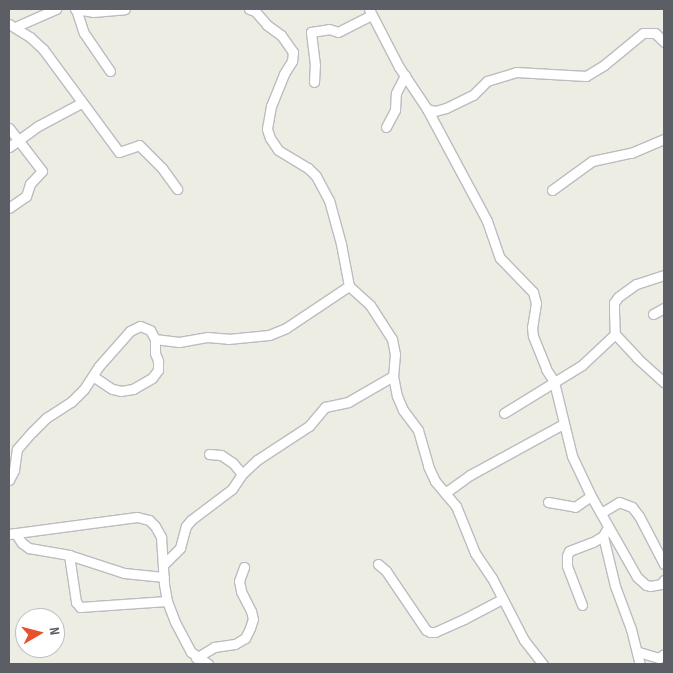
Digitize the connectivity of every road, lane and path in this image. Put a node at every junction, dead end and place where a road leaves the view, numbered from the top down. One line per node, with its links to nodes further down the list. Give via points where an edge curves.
1 (56, 9): 6 (street)
2 (76, 9): 3 (street, via 93,12); 8 (street, via 84,33)
3 (125, 9)
4 (249, 9): 22 (street, via 281,35 293,52 272,106 267,129 278,150 316,176 329,200)
5 (370, 12): 9 (street); 10 (street, via 338,32 329,29 311,32)
6 (12, 26): 11 (street, via 43,50)
7 (664, 42): 12 (street, via 654,33 643,33 586,76 516,72 487,81 473,95 446,108 435,112)
8 (110, 71)
9 (404, 75): 12 (street); 13 (street, via 396,93 395,110)
10 (314, 82)
11 (81, 103): 16 (street); 18 (street, via 119,152 139,145)
12 (427, 109): 29 (street, via 487,221 500,258 533,292 536,303 533,336)
13 (386, 127)
14 (9, 128): 16 (street)
15 (664, 139): 19 (street, via 631,153 592,161)
16 (17, 140): 17 (street); 20 (street, via 42,171 30,184 26,196)
17 (9, 147)
18 (177, 188)
19 (552, 190)
20 (9, 208)
21 (664, 275): 25 (street, via 636,284 618,297 614,303)
22 (350, 286): 26 (street, via 286,328 269,335 228,339 207,337 179,342); 27 (street, via 370,305 392,339 395,354)
23 (664, 308): 24 (street)
24 (653, 314)
25 (615, 334): 29 (street, via 582,365); 30 (street)
26 (155, 339): 28 (street, via 145,327 130,331 99,366); 28 (street, via 158,370 143,385 121,391)
27 (393, 376): 34 (street, via 348,402 325,407 309,426 264,454); 36 (street, via 403,410 418,430 428,466)
28 (94, 378): 35 (street, via 71,402 46,418 16,449 14,470)
29 (554, 382): 31 (street); 32 (street)
30 (664, 382)
31 (504, 413)
32 (563, 424): 36 (street, via 470,474); 37 (street, via 572,456)
33 (209, 454): 34 (street, via 221,455)
34 (242, 474): 43 (street, via 232,489 191,520 180,548)
35 (9, 480)
36 (445, 493): 49 (street, via 456,506 475,553)
37 (591, 496): 38 (street, via 575,507); 39 (street)
38 (548, 502)
39 (601, 513): 40 (street); 45 (street, via 619,502 632,507)
40 (605, 531): 48 (street, via 646,585 661,584); 51 (street, via 593,542 569,551 567,556 567,566); 52 (street, via 614,586)
41 (12, 533): 42 (street, via 29,548); 43 (street, via 137,517 149,520 155,526 161,537)
42 (69, 555): 47 (street, via 124,573); 50 (street, via 76,602 80,608)
43 (164, 564): 47 (street)
44 (378, 564): 49 (street, via 430,632)
45 (664, 564)
46 (244, 567): 53 (street, via 239,581 240,591 251,611 248,633 235,644 214,647)
47 (164, 577): 50 (street)
48 (664, 580)
49 (502, 599): 56 (street, via 524,640)
50 (167, 601): 53 (street)
51 (582, 605)
52 (639, 652): 54 (street); 57 (street)
53 (196, 658): 55 (street)
54 (659, 659)
55 (208, 664)
56 (543, 664)
57 (640, 664)

